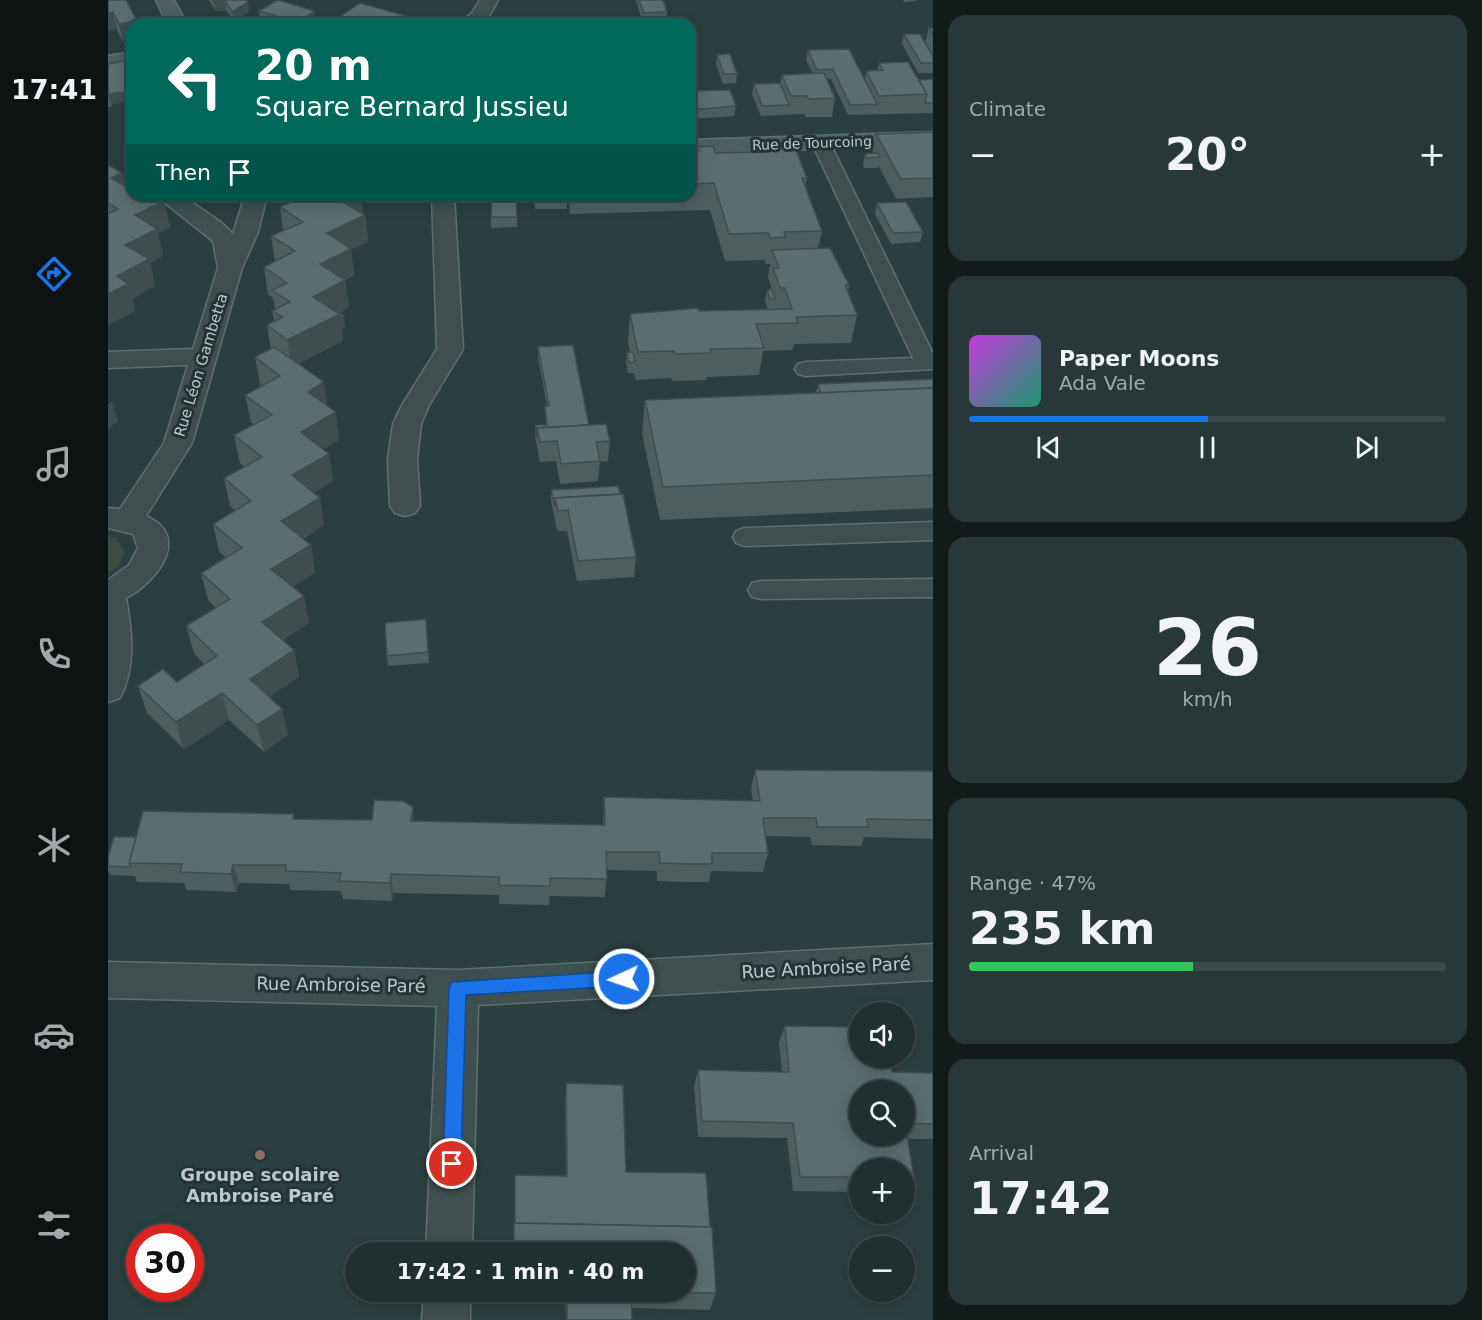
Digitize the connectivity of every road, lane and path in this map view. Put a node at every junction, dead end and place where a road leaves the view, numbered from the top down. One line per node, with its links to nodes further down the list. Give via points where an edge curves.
1 (165, 0): 3 (main road)
2 (489, 0): 4 (street)
3 (174, 18)
4 (476, 18)
5 (126, 59): 6 (main road)
6 (108, 62)
7 (933, 138): 8 (main road, Rue de Tourcoing)
8 (822, 143): 9 (main road, Rue de Tourcoing); 16 (lane, via 927,364)
9 (696, 147)
10 (175, 201): 13 (street, Rue Léon Gambetta, via 225,239)
11 (254, 201): 13 (street, Rue Léon Gambetta)
12 (443, 201): 17 (street, via 450,349 444,367 411,413 403,436)
13 (230, 268): 14 (street, Rue Léon Gambetta)
14 (205, 356): 15 (street); 18 (street, Rue Léon Gambetta, via 178,443)
15 (108, 360)
16 (806, 369)
17 (405, 506)
18 (118, 519): 23 (street, Rue Léon Gambetta, via 140,525 153,540 152,560 136,579)
19 (933, 531): 20 (lane)
20 (746, 537)
21 (933, 588): 22 (lane)
22 (761, 590)
23 (108, 593): 24 (street, Rue Léon Gambetta, via 116,626 117,655)
24 (108, 689)
25 (933, 962): 27 (street, Rue Ambroise Paré)
26 (108, 980): 27 (street, Rue Ambroise Paré)
27 (458, 988): 28 (street)
28 (449, 1242)
29 (447, 1302): 30 (street)
30 (446, 1320)

